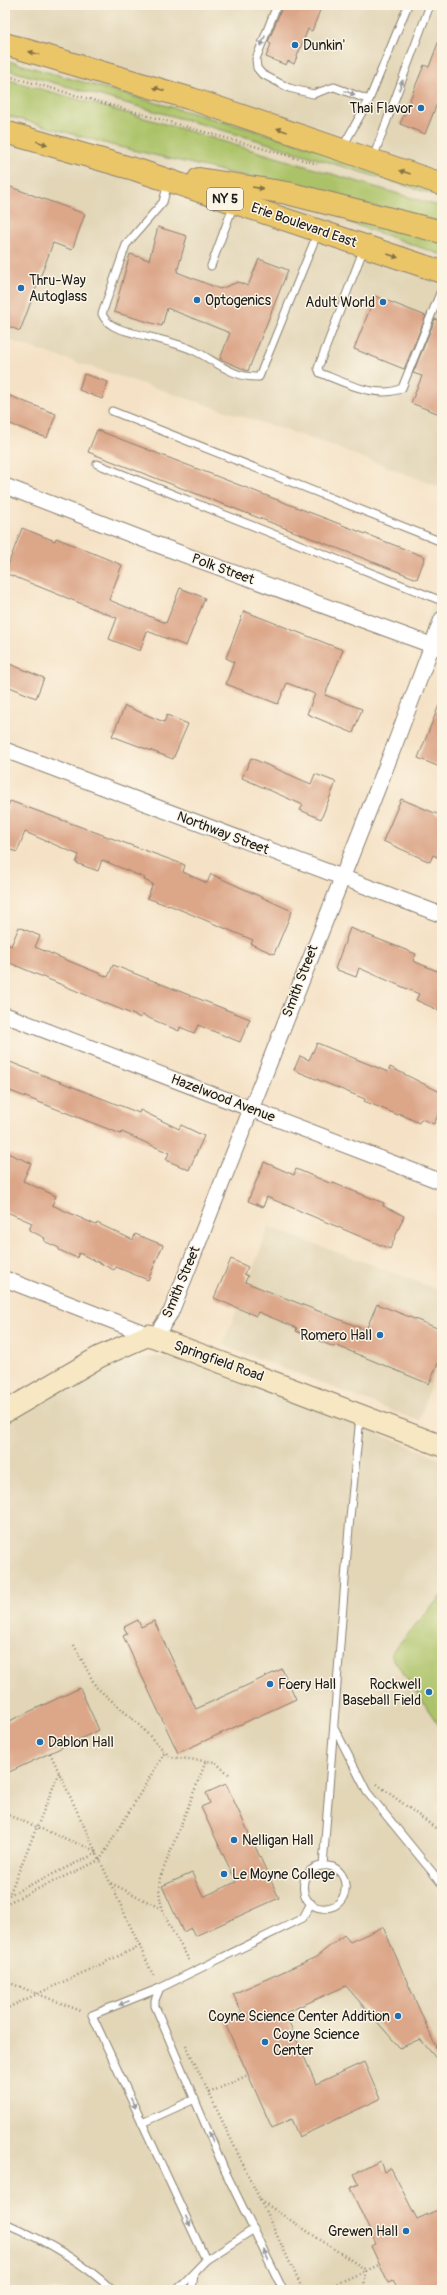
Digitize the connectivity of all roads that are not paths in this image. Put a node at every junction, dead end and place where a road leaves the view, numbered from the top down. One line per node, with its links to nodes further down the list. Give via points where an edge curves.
1 (277, 5): 5 (lane, one-way to 5, via 256,59 257,68 262,74 289,88 313,94 334,87)
2 (408, 5): 5 (lane)
3 (430, 5): 8 (lane, one-way to 3)
4 (5, 44): 7 (main road, one-way to 4, via 192,99)
5 (368, 100): 7 (lane)
6 (5, 132): 9 (main road, Erie Boulevard East / NY 5, one-way to 9)
7 (341, 150): 8 (main road)
8 (372, 160): 11 (main road, one-way to 8)
9 (137, 170): 10 (main road, Erie Boulevard East / NY 5); 14 (main road, one-way to 14, via 287,192)
10 (169, 180): 12 (main road, Erie Boulevard East / NY 5); 13 (lane, via 163,202 126,245 102,314 106,322 118,328 193,350 220,367 239,375 260,377)
11 (442, 184)
12 (235, 202): 13 (main road, Erie Boulevard East / NY 5); 16 (lane)
13 (319, 230): 15 (main road, Erie Boulevard East / NY 5)
14 (442, 232)
15 (364, 246): 17 (main road, Erie Boulevard East / NY 5, one-way to 17); 18 (lane, via 318,368 320,374 375,391 395,392 402,388)
16 (211, 266)
17 (442, 272)
18 (442, 288)
19 (112, 411): 22 (lane)
20 (97, 464): 23 (lane)
21 (5, 486): 25 (street, Polk Street)
22 (442, 542)
23 (442, 602)
24 (442, 619): 25 (street, Smith Street)
25 (437, 647): 27 (street, Smith Street)
26 (5, 750): 27 (street, Northway Street)
27 (340, 878): 28 (street, Northway Street); 30 (street, Smith Street)
28 (442, 916)
29 (5, 1015): 30 (street, Hazelwood Avenue)
30 (250, 1109): 31 (street, Hazelwood Avenue); 33 (street, Smith Street, via 171,1312 158,1332)
31 (442, 1182)
32 (5, 1279): 33 (street)
33 (149, 1335): 34 (street, via 99,1357); 35 (street, Springfield Road)
34 (5, 1412)
35 (360, 1414): 36 (street, Springfield Road); 37 (lane)
36 (442, 1446)
37 (334, 1728): 38 (lane); 39 (lane, via 367,1792)
38 (323, 1866): 40 (lane, via 310,1870 305,1877 304,1895); 40 (lane, via 336,1868 346,1883 346,1892 335,1906 317,1907)
39 (442, 1884)
40 (310, 1903): 41 (lane, via 303,1918)
41 (160, 1988): 42 (lane, via 154,2000 155,2006); 43 (lane, one-way to 43, via 92,2015)
42 (195, 2100): 43 (lane); 45 (lane, one-way to 42, via 225,2171)
43 (142, 2123): 46 (lane, one-way to 46)
44 (5, 2223): 48 (lane, via 32,2234 70,2256 96,2274)
45 (254, 2229): 46 (lane); 51 (lane, one-way to 45)
46 (206, 2260): 47 (lane)
47 (194, 2274): 49 (lane); 50 (lane)
48 (112, 2290)
49 (177, 2290)
50 (192, 2290)
51 (283, 2290)

